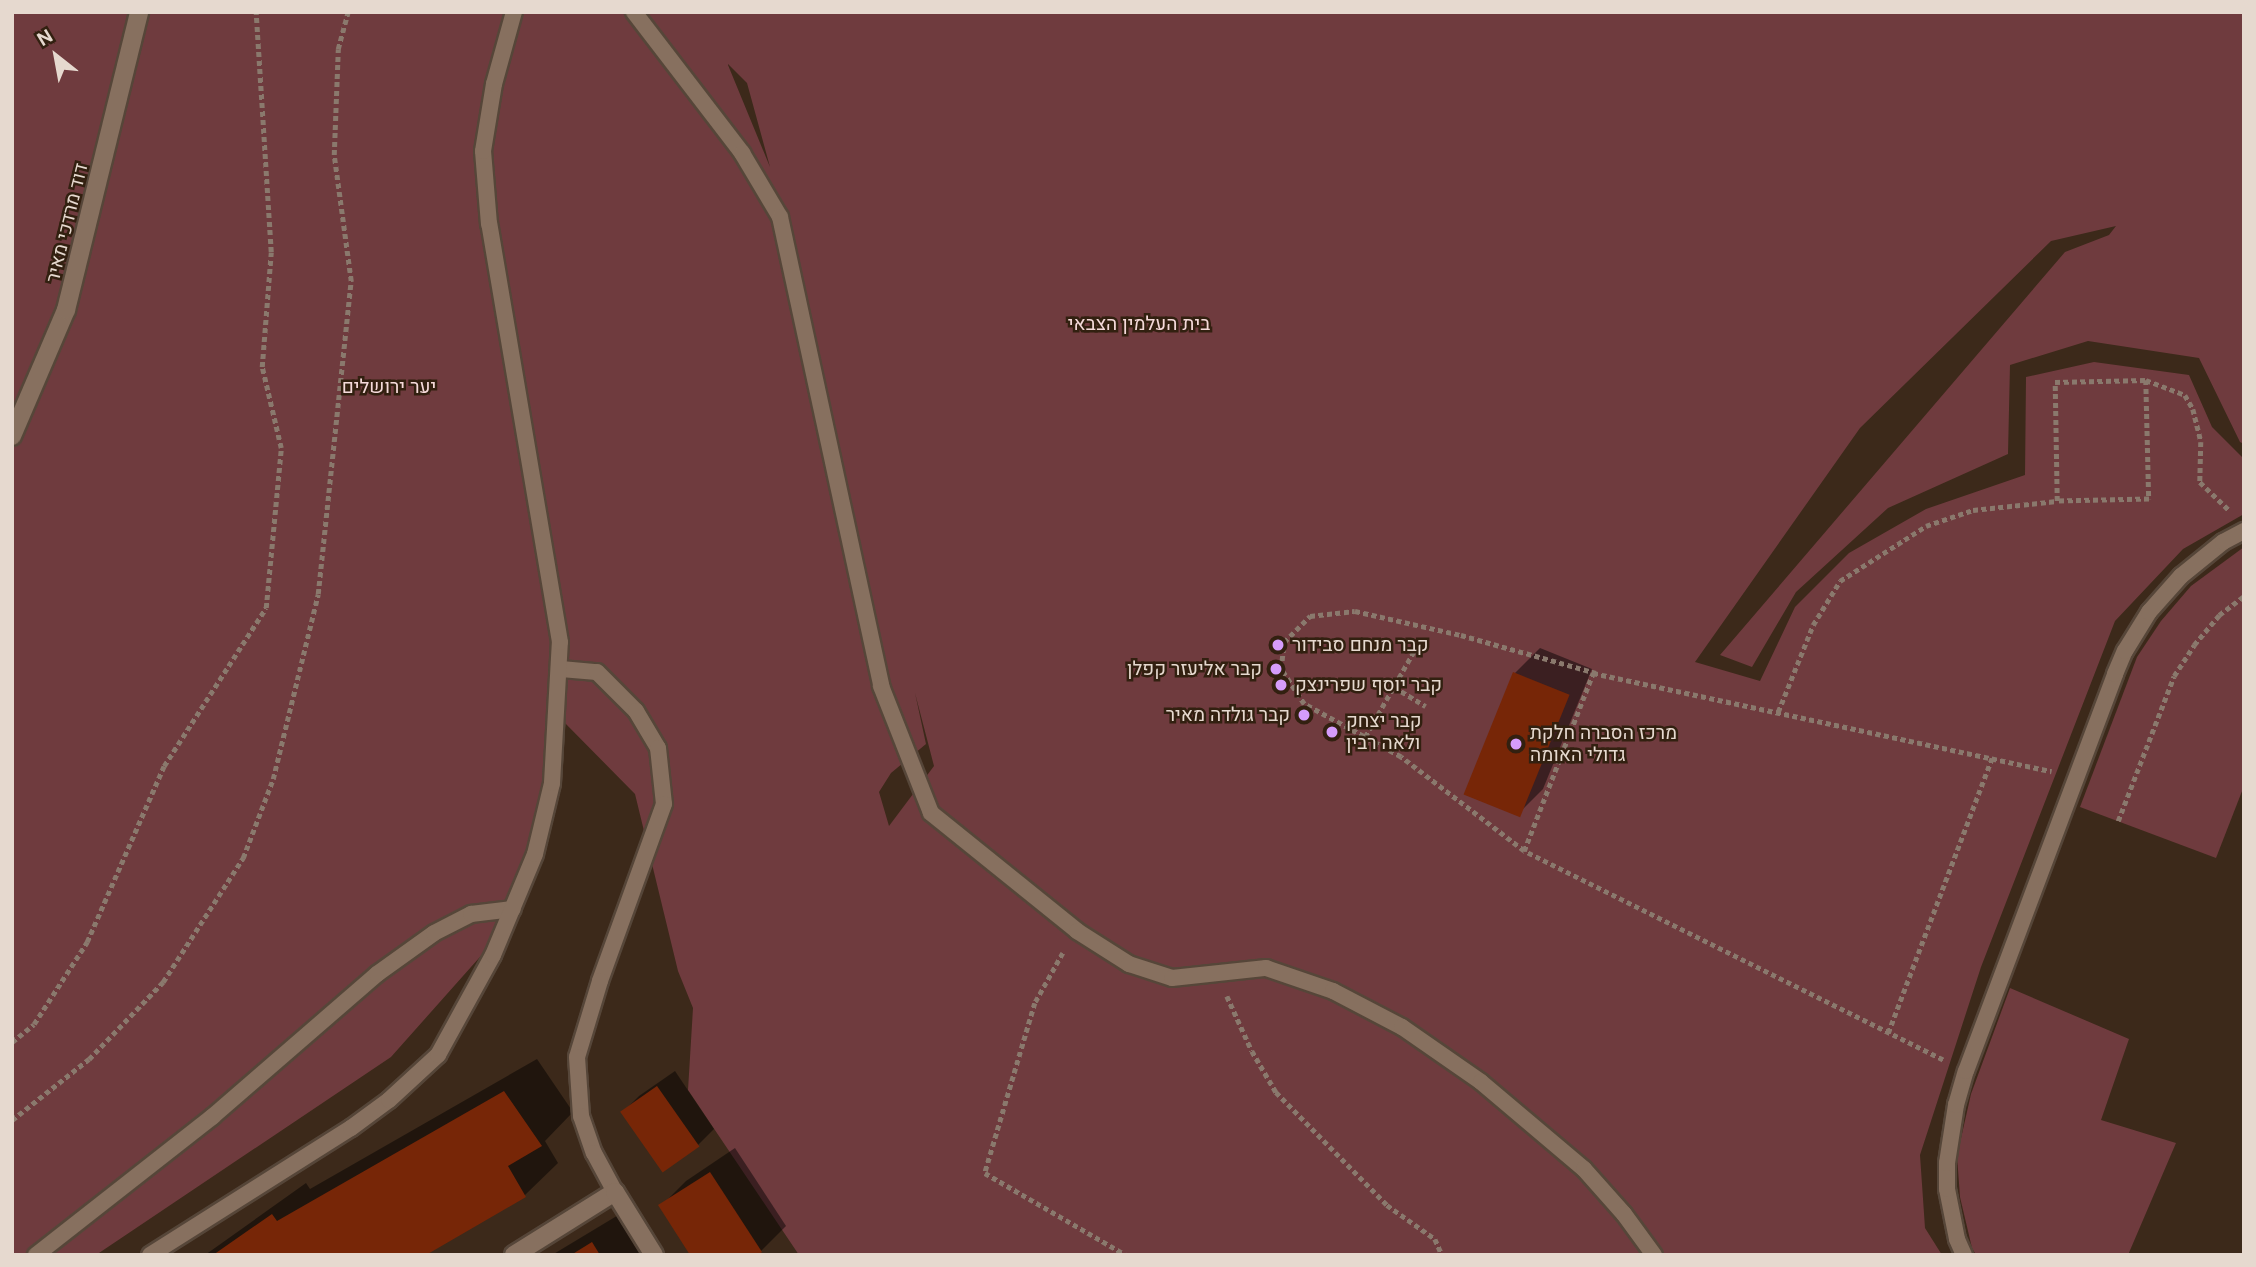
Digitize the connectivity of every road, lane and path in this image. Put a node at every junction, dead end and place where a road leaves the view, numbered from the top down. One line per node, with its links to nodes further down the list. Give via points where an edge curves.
1 (139, 12): 7 (street, דוד מרדכי מאיר, via 66,310)
2 (256, 12): 27 (path, via 271,252 262,367 281,448 266,608 164,766 86,942 34,1024)
3 (348, 12): 29 (path, via 338,49 334,155 351,281 318,594 273,779 243,858 163,982 89,1059)
4 (514, 12): 13 (lane, via 494,84 483,151 489,224 558,628)
5 (634, 12): 24 (lane, via 742,153 780,217 881,686 931,813)
6 (2146, 380): 8 (path, via 2148,499); 8 (path, via 2055,382); 9 (path, via 2185,395 2201,442 2200,482)
7 (12, 436)
8 (2057, 502): 17 (path, via 1973,510 1926,526 1840,581 1813,625)
9 (2235, 516)
10 (2244, 531): 20 (lane, via 2181,576 2149,612 2125,651)
11 (2244, 596): 21 (path, via 2219,615 2174,676)
12 (1414, 651): 15 (path)
13 (561, 669): 23 (lane, via 552,783 535,854); 30 (lane, via 597,672 636,711 658,748 664,804 577,1057 581,1116)
14 (1604, 675): 17 (path); 18 (path, via 1355,611 1310,616 1284,642 1281,669 1304,704); 22 (path, via 1593,673)
15 (1394, 687): 16 (path); 18 (path)
16 (1426, 706)
17 (1778, 712): 19 (path)
18 (1365, 737): 22 (path, via 1401,757)
19 (1992, 758): 20 (path); 26 (path)
20 (2077, 777): 28 (lane)
21 (2119, 821)
22 (1524, 850): 26 (path)
23 (513, 909): 31 (lane, via 471,914 434,933 377,974 212,1117); 32 (lane, via 464,1012 438,1055 416,1077 351,1128)
24 (1077, 931): 25 (lane, via 1129,964 1172,978); 35 (path, via 1035,1003 985,1173)
25 (1216, 973): 36 (path, via 1276,1092 1387,1205 1435,1239); 37 (lane, via 1266,968 1333,991 1402,1027 1481,1082 1584,1170)
26 (1888, 1032): 28 (path)
27 (12, 1042)
28 (1966, 1071): 38 (lane, via 1947,1163 1952,1214)
29 (12, 1120)
30 (615, 1192): 33 (street); 34 (street)
31 (36, 1255)
32 (150, 1255)
33 (514, 1255)
34 (654, 1255)
35 (1126, 1255)
36 (1442, 1255)
37 (1654, 1255)
38 (1964, 1255)

